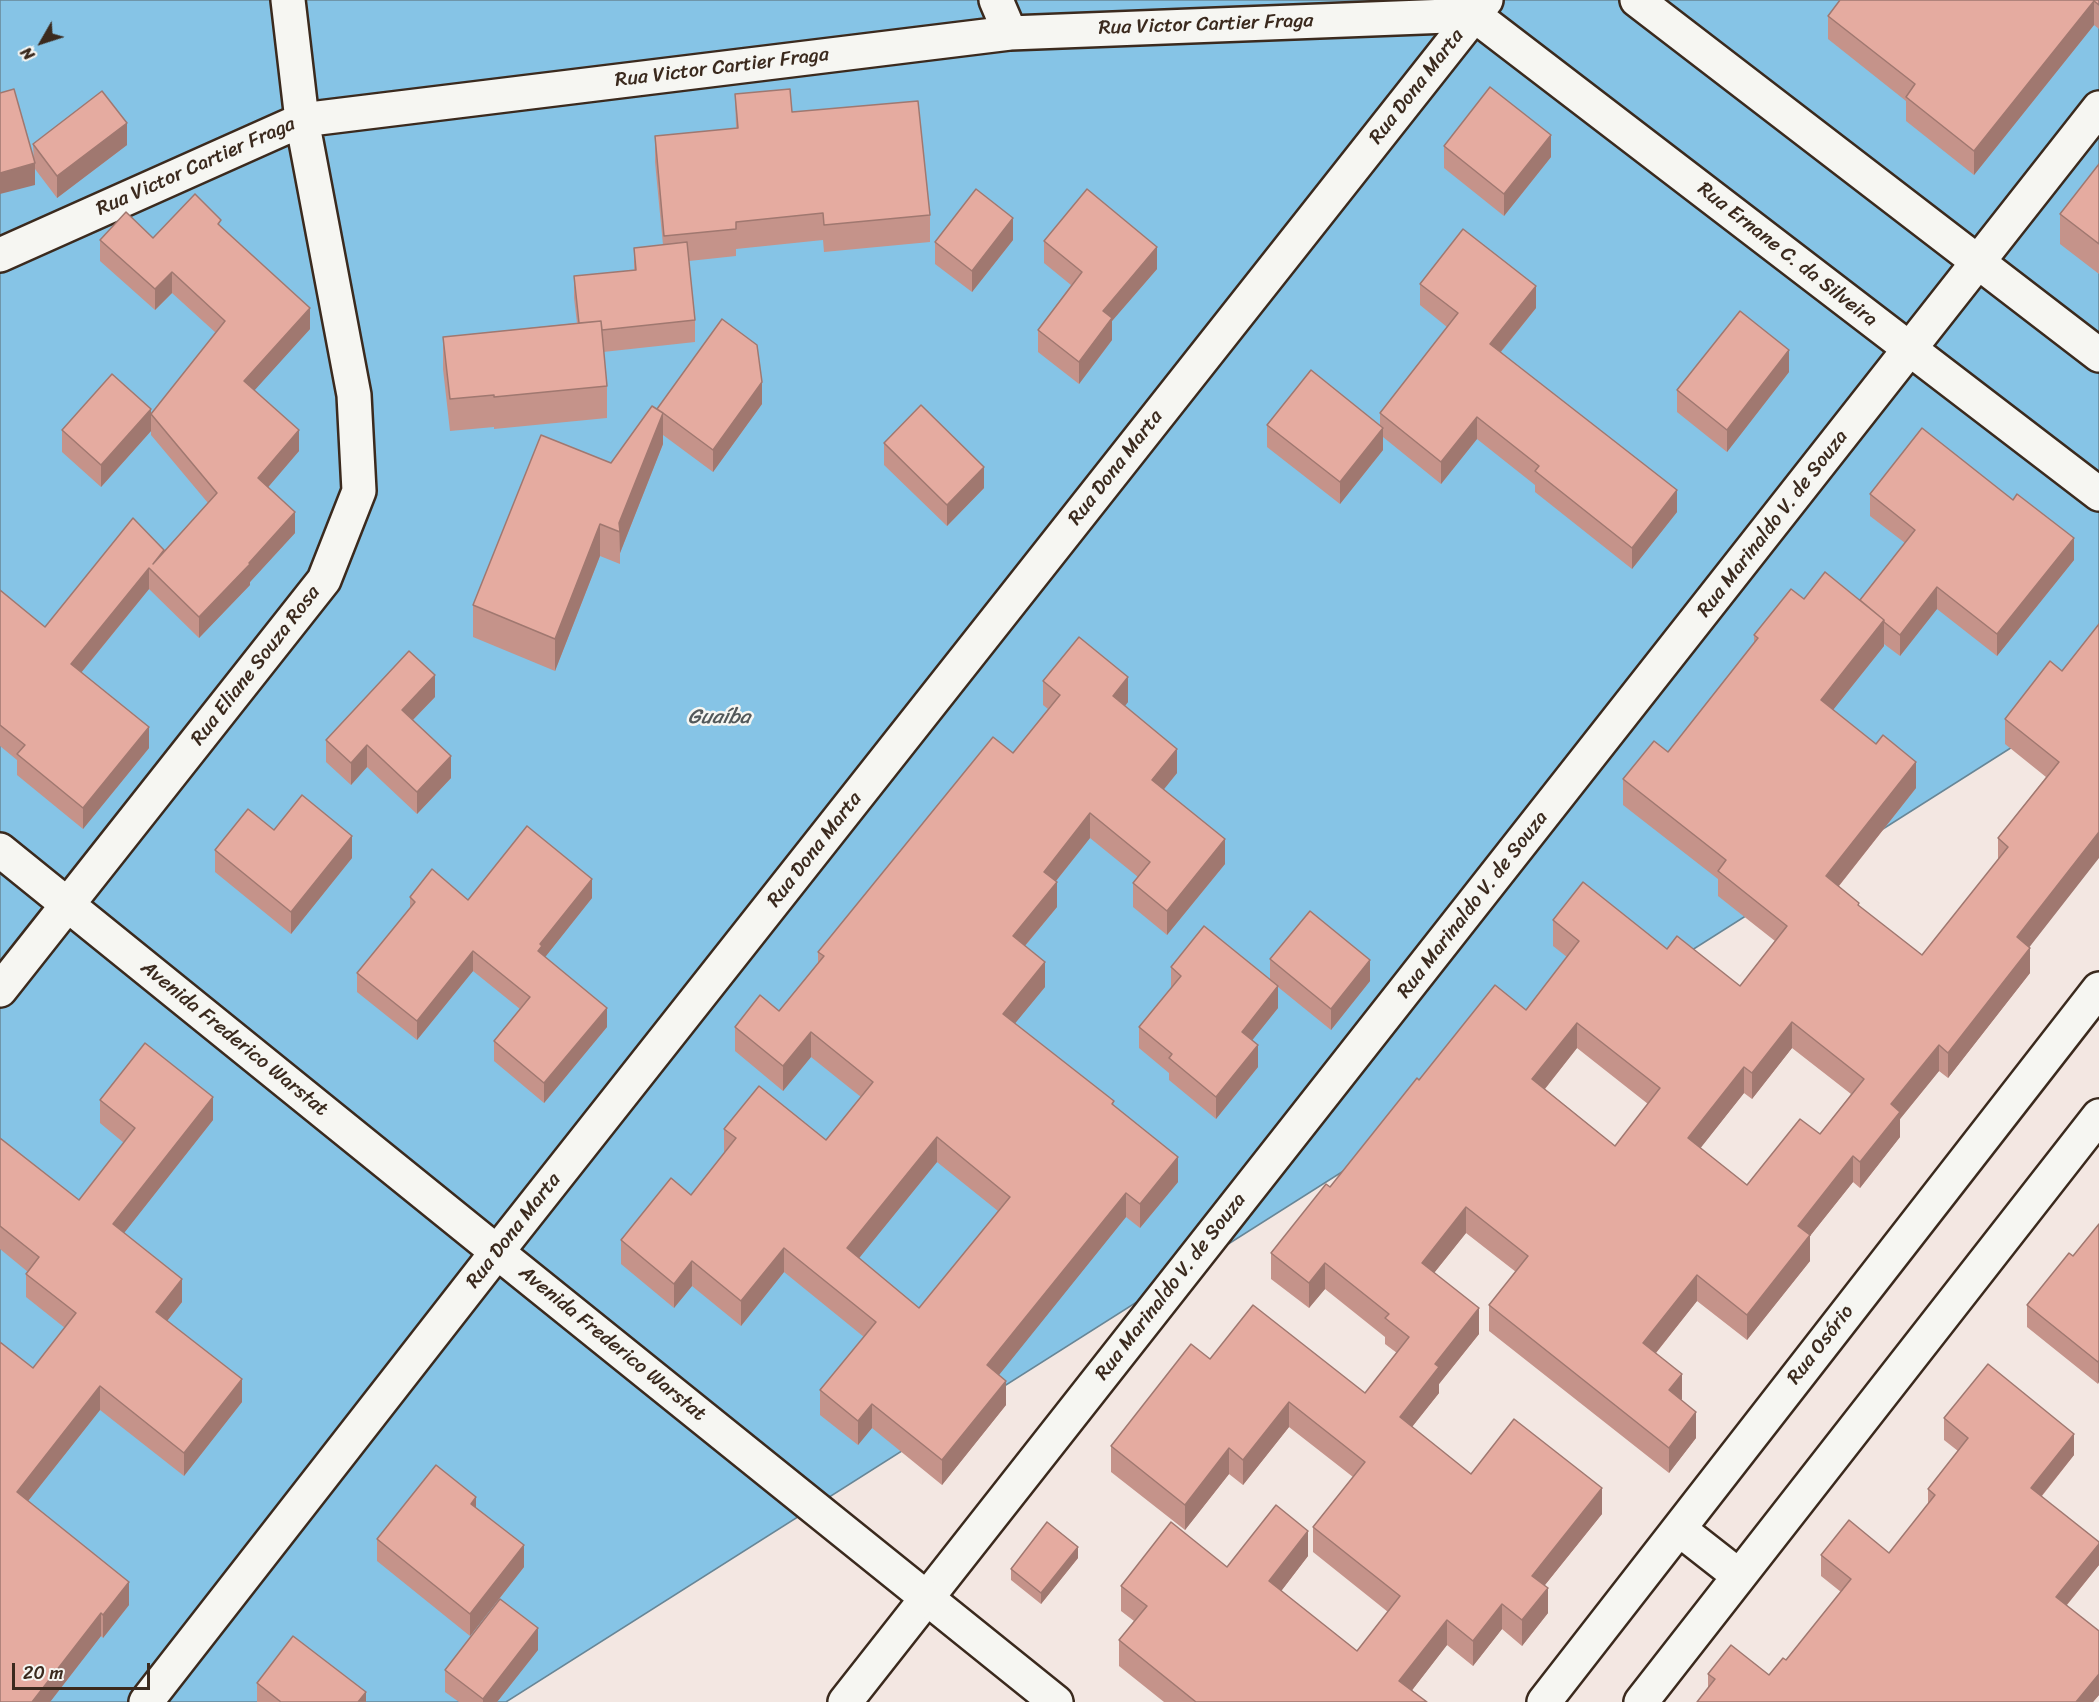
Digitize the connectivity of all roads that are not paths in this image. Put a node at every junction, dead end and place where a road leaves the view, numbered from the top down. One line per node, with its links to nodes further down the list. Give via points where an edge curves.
1 (288, 0): 7 (street, Rua Eliane Souza Rosa)
2 (996, 0): 5 (street)
3 (1637, 0): 9 (street)
4 (1480, 7): 5 (street, Rua Victor Cartier Fraga); 10 (street, Rua Ernane C. da Silveira); 18 (street, Rua Dona Marta)
5 (1010, 33): 7 (street, Rua Victor Cartier Fraga)
6 (2099, 108): 9 (street, Rua Marinaldo V. de Souza)
7 (302, 120): 8 (street, Rua Victor Cartier Fraga); 14 (street, Rua Eliane Souza Rosa, via 354,395 359,490 324,580)
8 (0, 255)
9 (1979, 262): 10 (street, Rua Marinaldo V. de Souza); 11 (street)
10 (1910, 350): 12 (street, Rua Ernane C. da Silveira); 21 (street, Rua Marinaldo V. de Souza)
11 (2099, 355)
12 (2099, 494)
13 (0, 850): 14 (street, Avenida Frederico Warstat)
14 (68, 904): 16 (street, Rua Eliane Souza Rosa); 18 (street, Avenida Frederico Warstat)
15 (2099, 989): 19 (street, Rua Osório)
16 (0, 990)
17 (2099, 1116): 20 (street)
18 (497, 1252): 21 (street, Avenida Frederico Warstat); 22 (street, Rua Dona Marta)
19 (1679, 1528): 20 (street); 25 (street, Rua Osório)
20 (1739, 1576): 26 (street)
21 (926, 1598): 23 (street, Rua Marinaldo V. de Souza); 24 (street, Avenida Frederico Warstat)
22 (146, 1702)
23 (845, 1702)
24 (1056, 1702)
25 (1544, 1702)
26 (1641, 1702)

